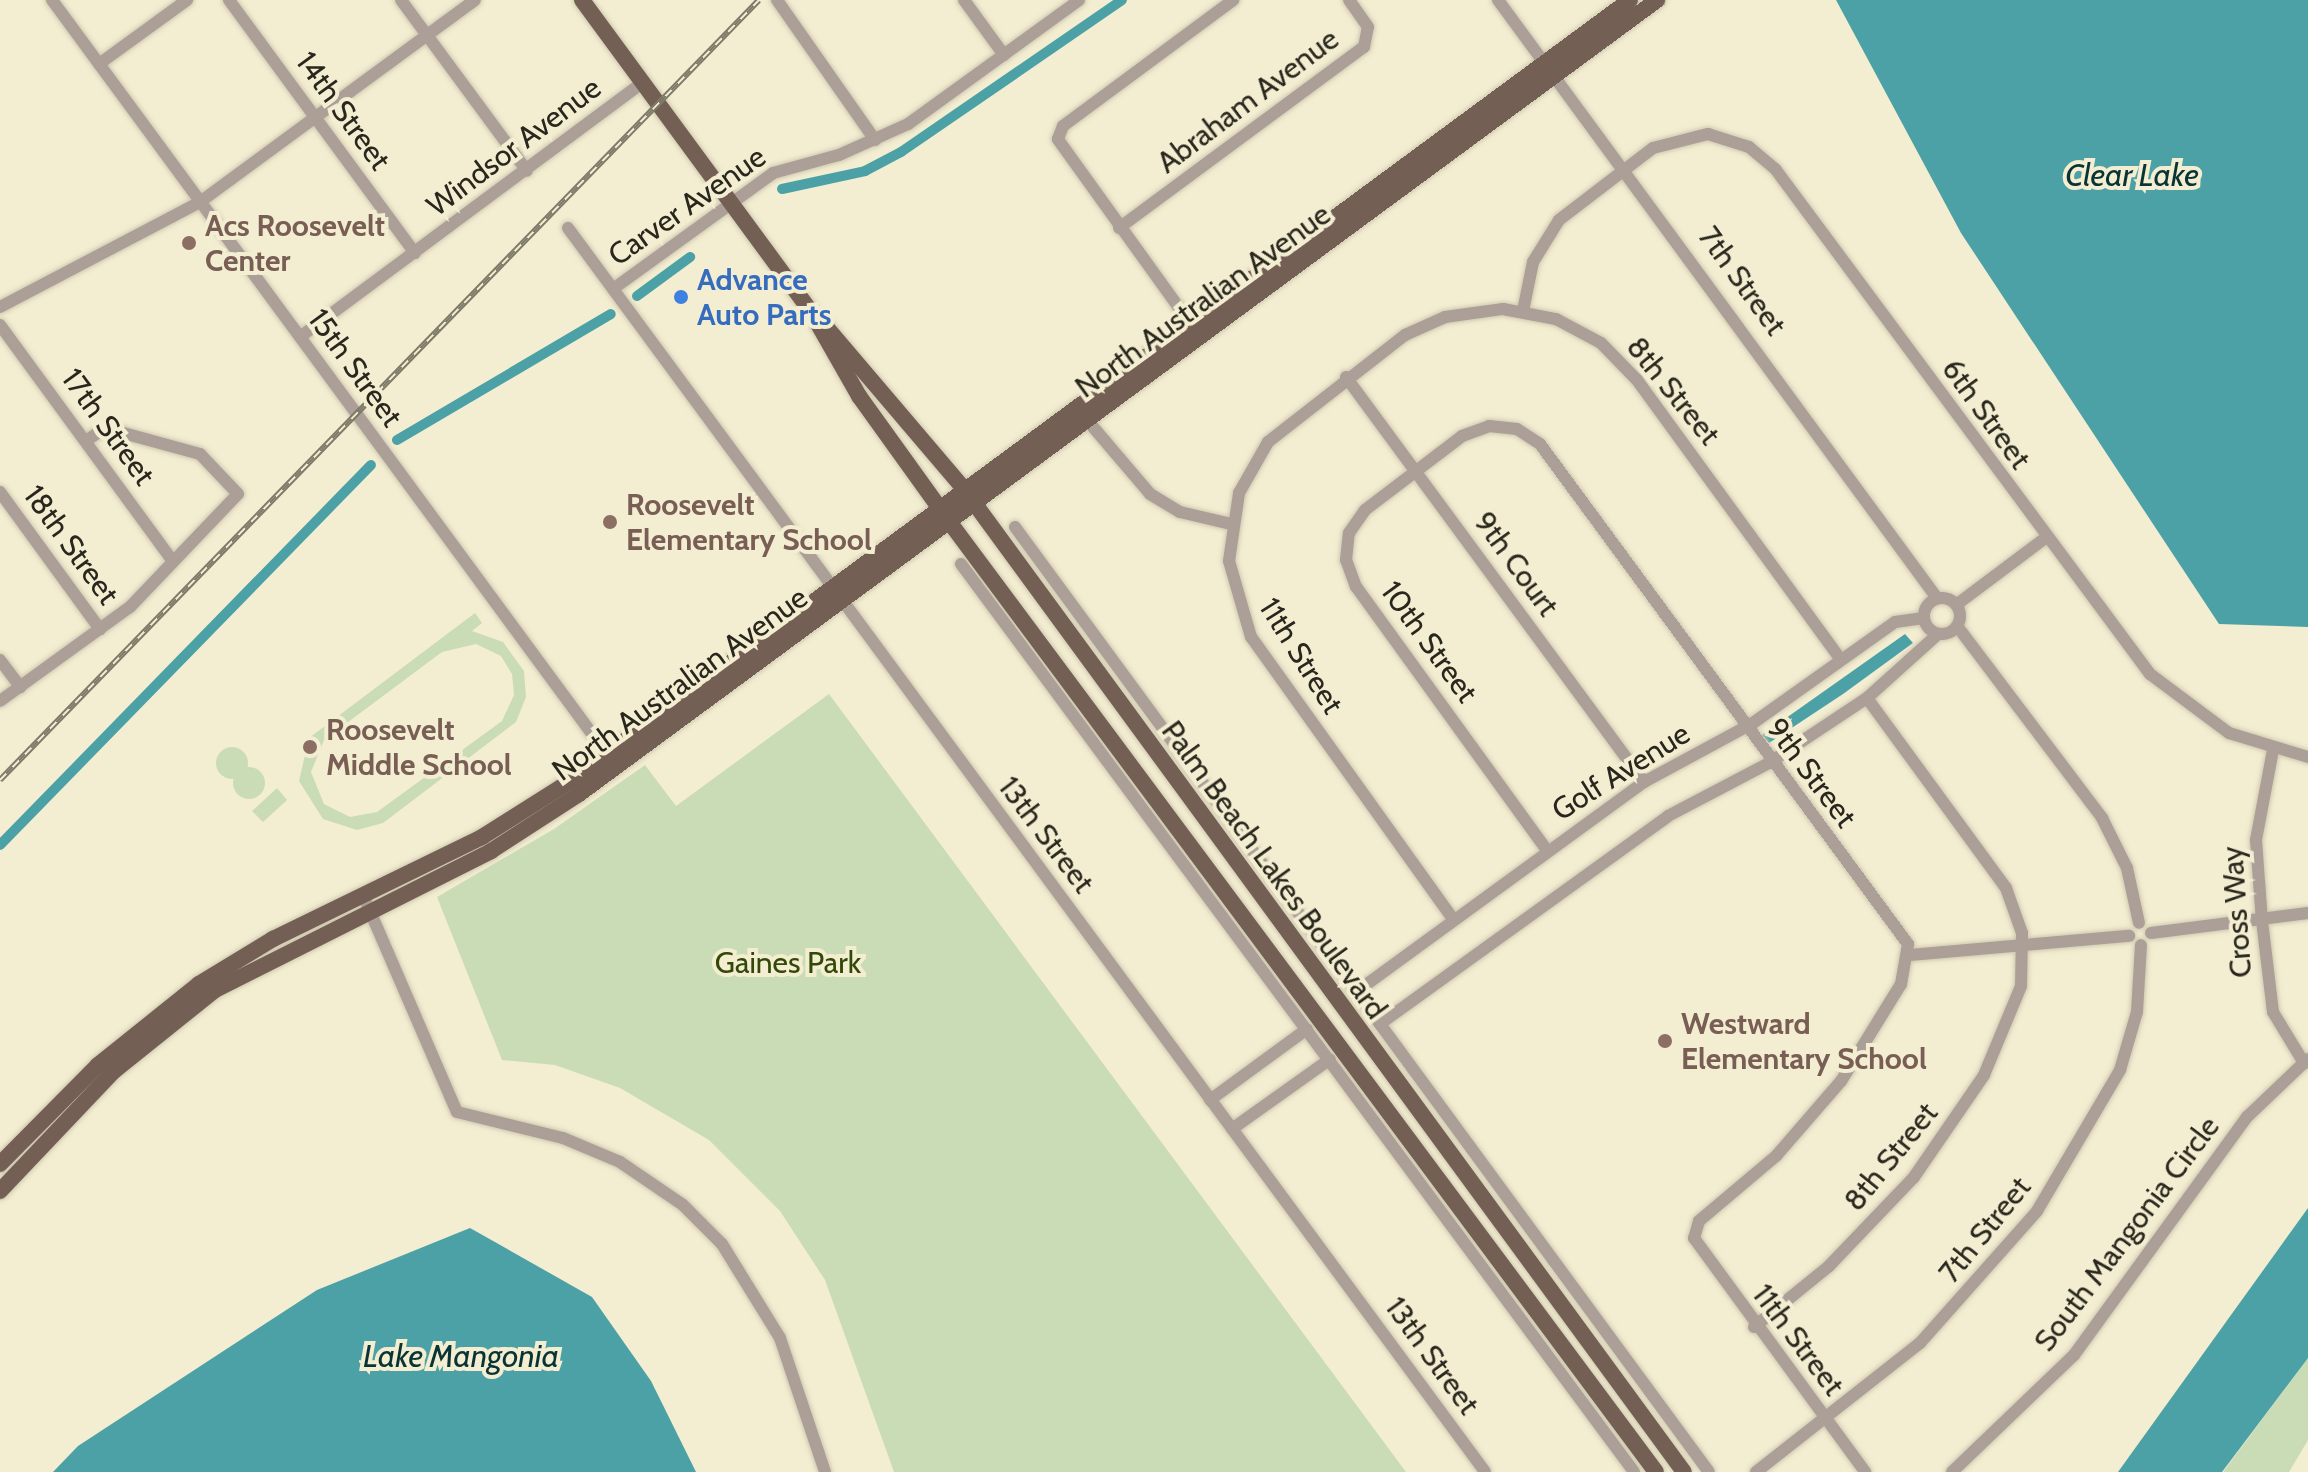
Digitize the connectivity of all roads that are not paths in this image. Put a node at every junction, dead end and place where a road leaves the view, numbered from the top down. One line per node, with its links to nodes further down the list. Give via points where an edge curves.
1 (52, 0): 17 (street, 15th Street)
2 (187, 0): 17 (street)
3 (229, 0): 20 (street, 14th Street)
4 (401, 0): 15 (street)
5 (475, 0): 15 (street)
6 (582, 0): 19 (main road, Palm Beach Lakes Boulevard)
7 (964, 0): 16 (street)
8 (1079, 0): 16 (street, Carver Avenue)
9 (1233, 0): 27 (street, via 1060,132 1063,152)
10 (1349, 0): 27 (street, Abraham Avenue, via 1368,27 1364,47)
11 (1498, 0): 18 (street, 7th Street)
12 (1630, 0): 18 (main road, North Australian Avenue)
13 (1657, 0): 18 (main road, North Australian Avenue)
14 (776, 2): 21 (street)
15 (427, 35): 20 (street); 23 (street)
16 (1004, 55): 21 (street, Carver Avenue)
17 (99, 64): 24 (street, 15th Street)
18 (1550, 69): 22 (street, 7th Street); 34 (main road, North Australian Avenue)
19 (643, 82): 23 (street, Windsor Avenue); 25 (main road, Palm Beach Lakes Boulevard)
20 (315, 117): 24 (street); 28 (street, 14th Street)
21 (875, 140): 25 (street, Carver Avenue, via 783,167)
22 (1627, 167): 32 (street, 6th Street, via 1549,233); 45 (street, 6th Street, via 1666,142 1693,135 1736,140 1761,155); 49 (street, 7th Street)
23 (527, 171): 28 (street, Windsor Avenue)
24 (200, 202): 30 (street); 35 (street, 15th Street)
25 (731, 202): 29 (street, Carver Avenue); 31 (main road, Palm Beach Lakes Boulevard)
26 (568, 228): 29 (street, 13th Street)
27 (1119, 228): 34 (street)
28 (415, 253): 35 (street, Windsor Avenue)
29 (613, 289): 48 (street, 13th Street)
30 (0, 307)
31 (810, 310): 41 (main road, Palm Beach Lakes Boulevard, via 879,381); 42 (main road, Palm Beach Lakes Boulevard, via 859,396)
32 (1523, 311): 36 (street, 8th Street, via 1445,317); 57 (street, 8th Street, via 1576,328 1623,363)
33 (0, 325): 38 (street, 17th Street)
34 (1195, 331): 37 (main road, North Australian Avenue)
35 (300, 337): 66 (street, 15th Street)
36 (1346, 377): 39 (street, 9th Court); 43 (street, 11th Street, via 1268,442 1248,473)
37 (1082, 415): 41 (main road, North Australian Avenue); 43 (street, via 1150,494 1180,512)
38 (86, 441): 46 (street, 17th Street); 46 (street, via 105,428 200,454 238,494)
39 (1415, 471): 63 (street, 9th Street, via 1482,427 1510,427 1535,439); 70 (street, 9th Court); 71 (street, 10th Street, via 1356,520 1346,547 1349,574)
40 (0, 492): 54 (street, 18th Street)
41 (968, 495): 42 (main road, North Australian Avenue); 62 (main road, Palm Beach Lakes Boulevard)
42 (944, 514): 48 (main road, North Australian Avenue); 52 (main road, Palm Beach Lakes Boulevard)
43 (1231, 524): 76 (street, 11th Street, via 1230,575 1251,637)
44 (1015, 527): 59 (street)
45 (2044, 539): 50 (street); 64 (street, 6th Street, via 2169,693 2213,725)
46 (173, 561): 54 (street)
47 (961, 564): 52 (street)
48 (836, 593): 66 (main road, North Australian Avenue); 91 (street, 13th Street)
49 (1937, 598): 50 (street); 51 (street)
50 (1956, 605): 53 (street)
51 (1924, 618): 55 (street); 57 (street, Golf Avenue, via 1895,622)
52 (1016, 625): 69 (main road, Palm Beach Lakes Boulevard); 82 (street)
53 (1957, 626): 55 (street); 78 (street, via 2102,818 2127,868)
54 (100, 629): 58 (street)
55 (1938, 634): 60 (street, Golf Avenue)
56 (0, 660): 58 (street)
57 (1841, 660): 63 (street, Golf Avenue)
58 (20, 687): 61 (street)
59 (1136, 695): 62 (street); 72 (street)
60 (1867, 698): 68 (street, Golf Avenue); 84 (street, 8th Street, via 1999,876)
61 (0, 701)
62 (1119, 707): 67 (main road, Palm Beach Lakes Boulevard)
63 (1745, 728): 68 (street, 9th Street); 70 (street, Golf Avenue)
64 (2273, 750): 65 (street, 6th Street); 77 (street, Cross Way, via 2256,840)
65 (2308, 757)
66 (612, 761): 73 (main road, North Australian Avenue)
67 (1160, 762): 69 (main road); 74 (main road, Palm Beach Lakes Boulevard)
68 (1769, 763): 85 (street, 9th Street); 87 (street, Golf Avenue, via 1668,816)
69 (1142, 776): 79 (main road, Palm Beach Lakes Boulevard)
70 (1644, 782): 71 (street, Golf Avenue)
71 (1546, 849): 76 (street, Golf Avenue)
72 (1287, 902): 74 (street); 86 (street)
73 (366, 903): 93 (main road, North Australian Avenue, via 273,939 164,1009); 94 (main road, North Australian Avenue, via 251,966 180,1015 114,1071); 103 (street, via 457,1112 563,1138 620,1162 683,1205 722,1244 780,1338)
74 (1272, 913): 95 (main road, Palm Beach Lakes Boulevard)
75 (2308, 913): 77 (street)
76 (1453, 919): 86 (street, Golf Avenue)
77 (2262, 921): 80 (street); 90 (street, Cross Way, via 2273,1012)
78 (2139, 923): 80 (street); 81 (street)
79 (1253, 926): 82 (street); 96 (main road, Palm Beach Lakes Boulevard)
80 (2151, 933): 83 (street)
81 (2129, 936): 83 (street); 84 (street)
82 (1238, 937): 88 (street)
83 (2141, 945): 100 (street, 7th Street, via 2137,1012 2120,1070 2056,1184 1952,1313)
84 (2023, 946): 85 (street); 97 (street, 8th Street, via 2021,986 2003,1039 1939,1144 1859,1238)
85 (1910, 955): 97 (street, 11th Street, via 1883,1018 1841,1081 1776,1156 1699,1221 1694,1238)
86 (1356, 992): 87 (street)
87 (1380, 1024): 98 (street)
88 (1307, 1029): 89 (street); 91 (street)
89 (1330, 1059): 92 (street); 102 (street)
90 (2306, 1061): 111 (street, South Mangonia Circle, via 2247,1117 2074,1355)
91 (1210, 1100): 92 (street, 13th Street)
92 (1232, 1129): 104 (street, 13th Street)
93 (0, 1164)
94 (0, 1191)
95 (1530, 1263): 96 (main road); 99 (main road, Palm Beach Lakes Boulevard)
96 (1512, 1278): 101 (main road, Palm Beach Lakes Boulevard)
97 (1754, 1327): 100 (street, 11th Street)
98 (1652, 1395): 99 (street); 108 (street)
99 (1636, 1407): 107 (main road, Palm Beach Lakes Boulevard)
100 (1826, 1420): 109 (street, 7th Street); 110 (street, 11th Street)
101 (1618, 1421): 102 (street); 106 (main road, Palm Beach Lakes Boulevard)
102 (1604, 1432): 105 (street)
103 (825, 1472)
104 (1485, 1472)
105 (1634, 1472)
106 (1656, 1472)
107 (1684, 1472)
108 (1709, 1472)
109 (1756, 1472)
110 (1865, 1472)
111 (1952, 1472)

